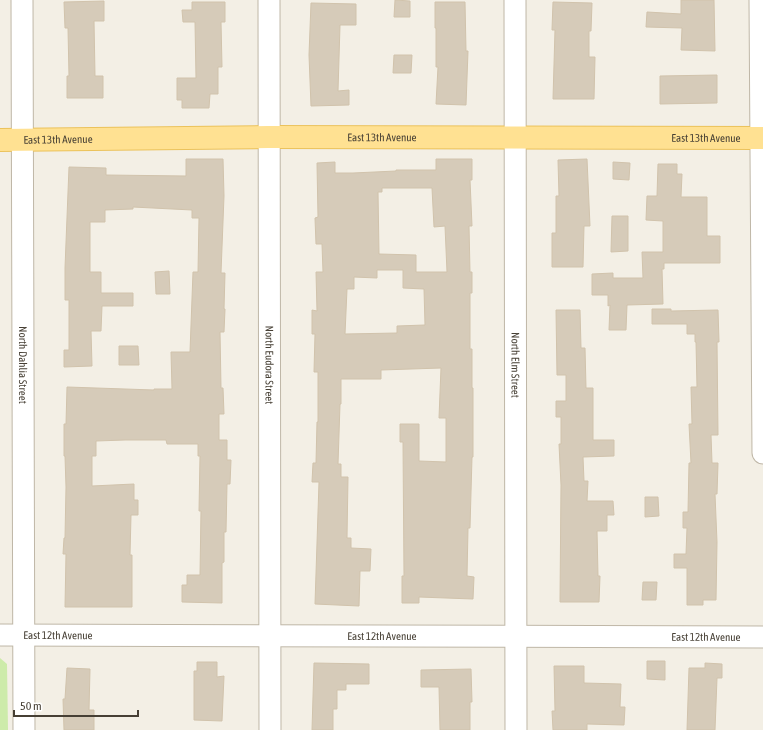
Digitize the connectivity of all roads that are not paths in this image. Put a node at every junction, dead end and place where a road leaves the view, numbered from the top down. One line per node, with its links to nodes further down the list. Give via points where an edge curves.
1 (22, 0): 9 (street, North Dahlia Street)
2 (269, 0): 5 (street, North Eudora Street)
3 (515, 0): 6 (street, North Elm Street)
4 (760, 0): 7 (street)
5 (268, 137): 6 (main road, East 13th Avenue); 9 (main road, East 13th Avenue); 13 (street, North Eudora Street)
6 (515, 138): 7 (main road, East 13th Avenue); 14 (street, North Elm Street)
7 (762, 138): 10 (street)
8 (0, 140): 9 (main road, East 13th Avenue)
9 (23, 140): 12 (street, North Dahlia Street)
10 (763, 453)
11 (0, 636): 12 (street, East 12th Avenue)
12 (23, 636): 13 (street, East 12th Avenue); 16 (street, North Dahlia Street)
13 (271, 636): 14 (street, East 12th Avenue); 17 (street, North Eudora Street)
14 (517, 637): 15 (street, East 12th Avenue); 18 (street, North Elm Street)
15 (763, 637)
16 (24, 730)
17 (270, 730)
18 (516, 730)

